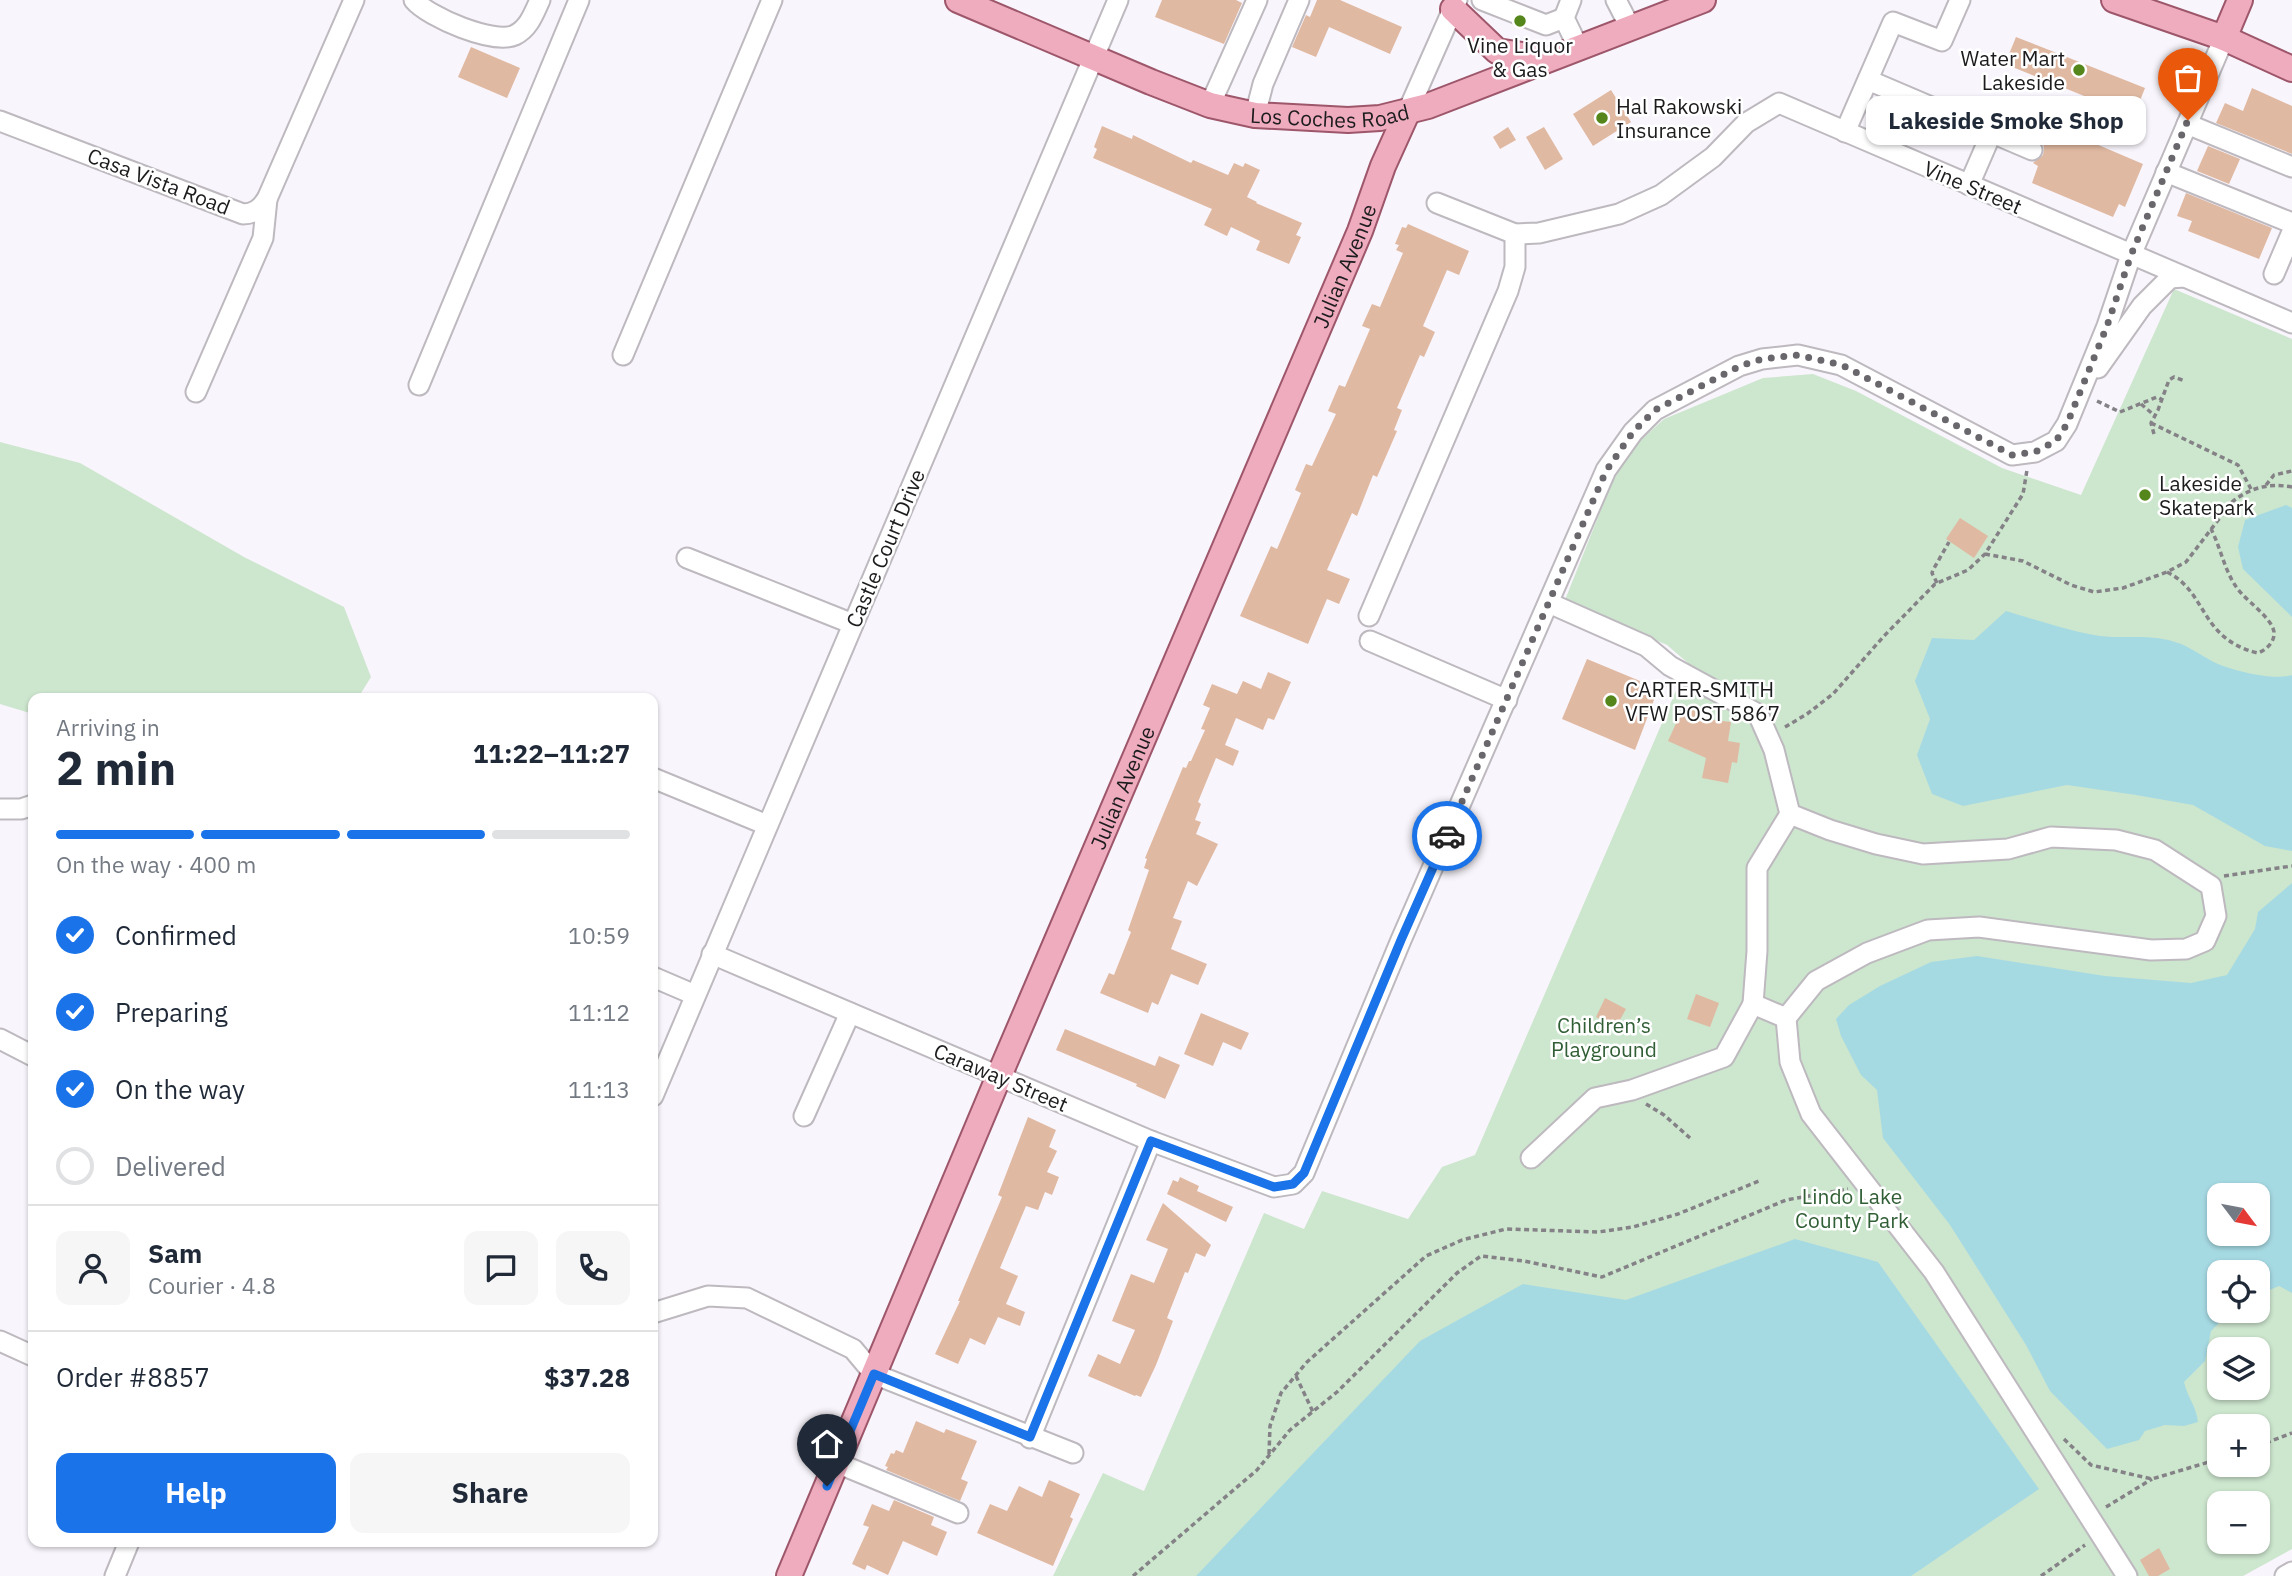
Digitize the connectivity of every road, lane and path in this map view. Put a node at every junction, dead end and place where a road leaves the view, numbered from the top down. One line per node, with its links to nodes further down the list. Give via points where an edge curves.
1 (354, 0): 37 (street)
2 (414, 0): 3 (street, via 443,20 502,38 514,36 528,24)
3 (540, 0)
4 (579, 0): 48 (street)
5 (772, 0): 46 (street)
6 (958, 0): 22 (main road, Los Coches Road)
7 (1118, 0): 22 (street, Castle Court Drive)
8 (1257, 0): 26 (street)
9 (1299, 0): 28 (street, via 1263,84)
10 (1482, 0): 18 (street, via 1546,25)
11 (1616, 0): 19 (street)
12 (1703, 0): 19 (main road, Los Coches Road)
13 (1960, 0): 25 (street, via 1942,41 1893,22)
14 (2114, 0): 17 (main road)
15 (2240, 0): 20 (main road)
16 (1455, 4): 23 (main road, via 1497,51); 27 (street, Julian Avenue)
17 (2144, 5): 20 (main road)
18 (1568, 9): 21 (street)
19 (1630, 29): 21 (main road, Los Coches Road)
20 (2224, 38): 24 (main road); 30 (street)
21 (1579, 49): 23 (main road, Los Coches Road)
22 (1093, 58): 26 (main road, Los Coches Road); 71 (street, Castle Court Drive)
23 (1552, 60): 27 (main road, Los Coches Road)
24 (2292, 69)
25 (1868, 80): 31 (street); 32 (street)
26 (1210, 105): 28 (main road, Los Coches Road)
27 (1407, 113): 28 (main road, Los Coches Road, via 1348,120); 90 (main road, Julian Avenue)
28 (1255, 115)
29 (0, 121): 37 (street, Casa Vista Road, via 243,214 256,211)
30 (2187, 124): 34 (street); 35 (street)
31 (1845, 132): 36 (street, Vine Street); 41 (street, Vine Street, via 1779,103 1746,123 1713,157 1661,195 1600,220)
32 (1992, 132): 33 (street); 36 (street)
33 (2032, 150)
34 (2292, 167)
35 (2166, 172): 39 (street); 42 (street)
36 (1969, 186): 42 (street, Vine Street)
37 (267, 199): 49 (street, via 263,238)
38 (1437, 203): 41 (street, Vine Street)
39 (2292, 223)
40 (2292, 232): 43 (street)
41 (1515, 234): 70 (street, via 1515,267 1508,291)
42 (2131, 255): 44 (street, Vine Street); 50 (street)
43 (2274, 274)
44 (2184, 277): 45 (street, Vine Street); 50 (street, via 2170,278 2142,306)
45 (2292, 323)
46 (623, 355)
47 (2185, 381): 51 (path, via 2169,380)
48 (419, 385)
49 (196, 392)
50 (2079, 394): 52 (path, via 2120,412); 56 (street, via 2056,441)
51 (2161, 399): 52 (path); 53 (path)
52 (2141, 404): 53 (path)
53 (2154, 415): 54 (path)
54 (2151, 423): 55 (path); 60 (path, via 2238,465)
55 (2154, 434)
56 (2031, 453): 64 (path, via 2024,494); 69 (street, via 2012,455 1842,365 1798,355 1762,359 1655,410 1633,432 1606,471)
57 (2292, 471): 58 (path, via 2274,475)
58 (2265, 486): 59 (path); 60 (path)
59 (2292, 487)
60 (2251, 489): 61 (path, via 2232,502)
61 (2211, 529): 67 (path, via 2186,562); 67 (path, via 2230,576 2274,630 2269,646 2258,653 2238,648 2221,636 2188,589)
62 (1949, 542): 68 (path, via 1932,573)
63 (1982, 545): 64 (path)
64 (1988, 549): 65 (path)
65 (1985, 554): 67 (path, via 2023,561 2094,592 2123,589); 68 (path, via 1968,570)
66 (687, 558): 71 (street)
67 (2167, 572)
68 (1937, 583): 74 (path, via 1833,694 1789,726)
69 (1549, 603): 73 (street); 74 (street, via 1646,646 1670,666 1758,714)
70 (1369, 616)
71 (853, 624): 79 (street, Castle Court Drive)
72 (1370, 641): 73 (street)
73 (1507, 700): 95 (street, Caraway Street, via 1304,1173 1293,1184 1274,1187)
74 (1766, 732): 78 (street)
75 (658, 780): 79 (street)
76 (28, 807): 77 (street)
77 (0, 809)
78 (1790, 814): 81 (street, via 1865,841 1923,854 2008,849 2051,836 2116,840 2155,850); 85 (street, via 1757,868)
79 (767, 825): 82 (street, Castle Court Drive)
80 (2292, 866): 81 (path, via 2225,875)
81 (2211, 886): 87 (street, via 2216,916 2205,941 2186,949 2151,950 1979,927 1928,930 1867,953 1815,981)
82 (712, 954): 84 (street, Castle Court Drive); 86 (street, Caraway Street)
83 (658, 979): 84 (street)
84 (695, 995): 91 (street, Castle Court Drive)
85 (1753, 1004): 87 (street); 92 (street, via 1724,1057)
86 (850, 1013): 90 (street, Caraway Street); 93 (street)
87 (1786, 1018): 98 (street, via 1790,1062 1811,1114)
88 (0, 1039): 89 (street)
89 (28, 1053)
90 (999, 1076): 95 (street, Caraway Street); 102 (main road, Julian Avenue)
91 (658, 1084)
92 (1632, 1090): 94 (path); 96 (street, via 1595,1098)
93 (804, 1116)
94 (1690, 1138)
95 (1151, 1141): 107 (street)
96 (1531, 1158)
97 (1759, 1181): 103 (path, via 1633,1227 1598,1232 1506,1229 1462,1240 1426,1256)
98 (1868, 1187): 104 (path, via 1786,1200 1602,1277 1481,1255); 115 (street, via 1934,1272)
99 (658, 1311): 102 (street, via 708,1296 747,1298 853,1349)
100 (0, 1341): 101 (street)
101 (28, 1354)
102 (874, 1374): 107 (street); 111 (main road, Julian Avenue)
103 (1296, 1376): 104 (path); 110 (path, via 1282,1393 1270,1426)
104 (1313, 1412): 110 (path, via 1290,1430)
105 (2292, 1433): 108 (path)
106 (2061, 1436): 113 (path, via 2091,1465)
107 (1030, 1437): 109 (street)
108 (2270, 1441)
109 (1073, 1453)
110 (1269, 1456): 120 (path)
111 (837, 1463): 114 (street); 119 (main road, Julian Avenue)
112 (2207, 1463): 113 (path)
113 (2152, 1479): 115 (path, via 2099,1511)
114 (958, 1513)
115 (2100, 1534): 121 (path); 122 (street)
116 (127, 1547): 118 (street)
117 (2292, 1572): 123 (street)
118 (115, 1576)
119 (789, 1576)
120 (1133, 1576)
121 (2040, 1576)
122 (2127, 1576)
123 (2285, 1576)

